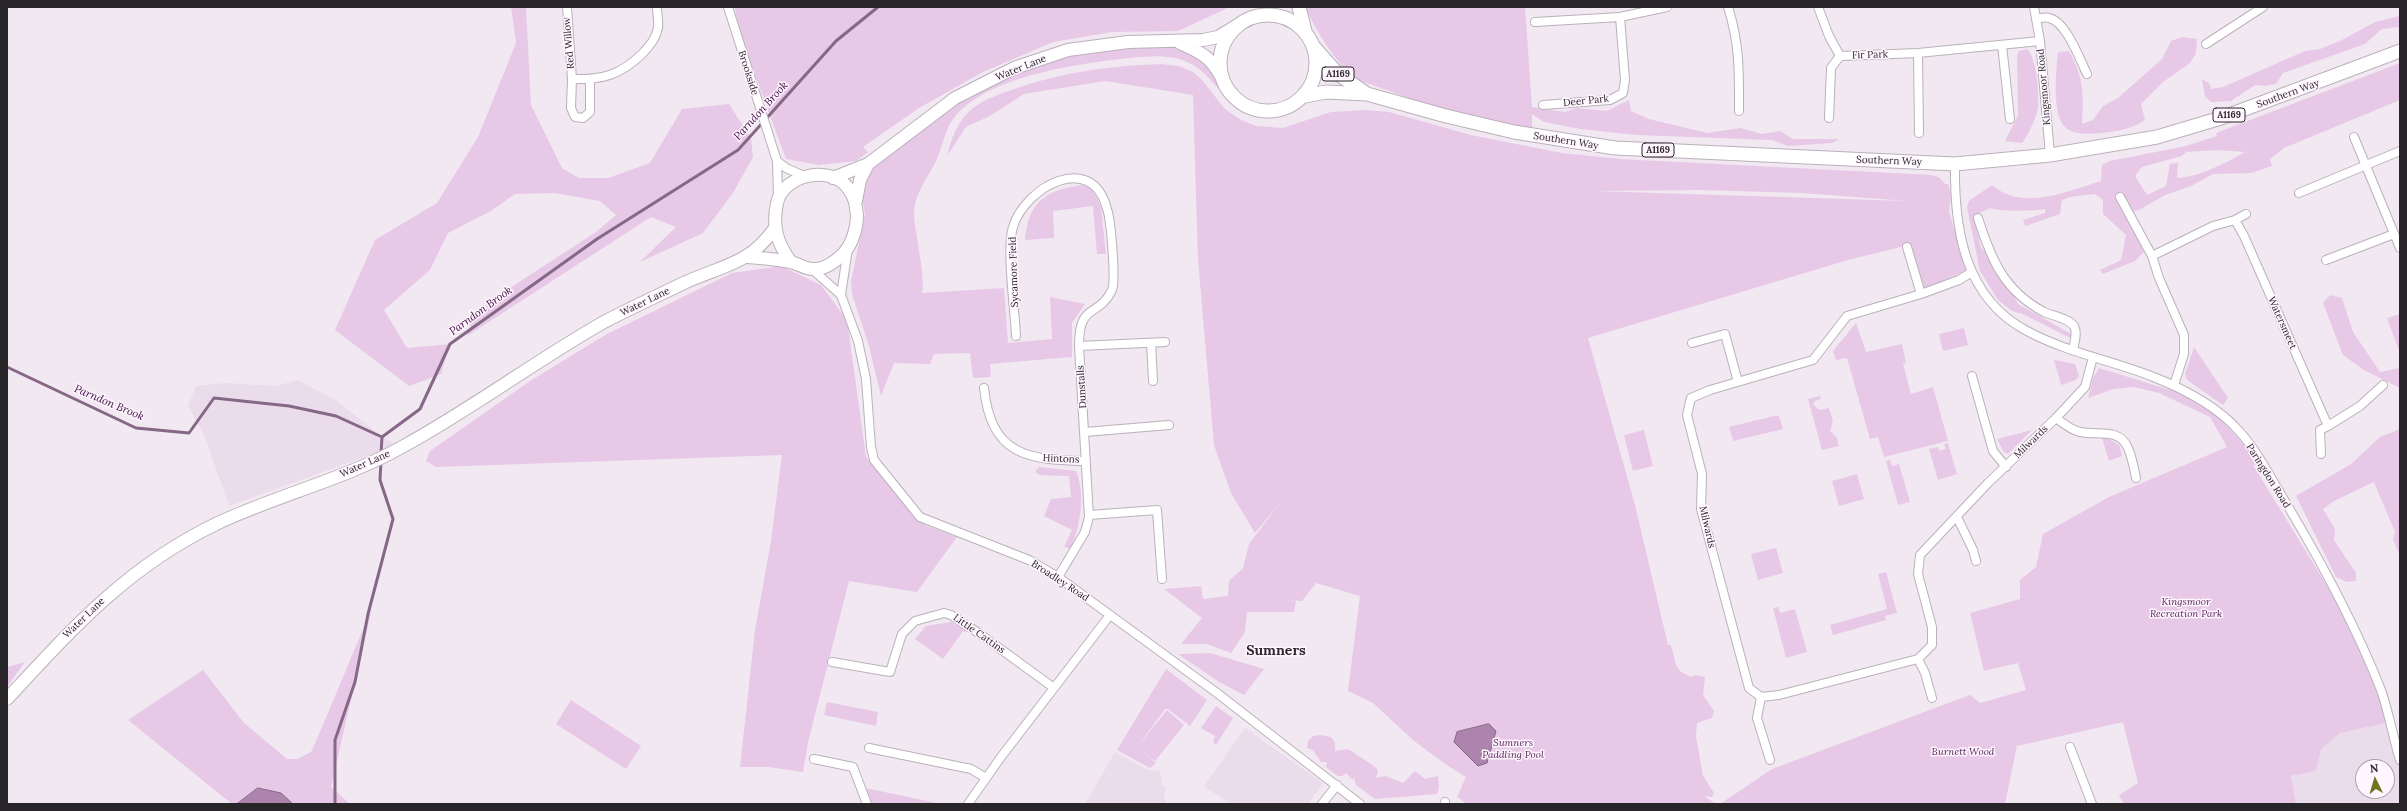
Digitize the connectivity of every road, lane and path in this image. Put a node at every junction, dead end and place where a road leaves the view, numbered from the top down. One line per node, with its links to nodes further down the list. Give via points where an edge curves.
1 (567, 7): 26 (street, Red Willow)
2 (657, 7): 27 (street, Red Willow, via 658,28 652,44 627,68 609,76)
3 (728, 7): 38 (street, Brookside)
4 (1299, 7): 15 (main road)
5 (1667, 7): 11 (street)
6 (1728, 7): 31 (street, via 1739,55)
7 (1818, 7): 23 (street)
8 (2034, 7): 12 (street, Kingsmoor Road)
9 (2263, 7): 18 (street)
10 (1266, 11): 14 (main road); 15 (main road, via 1287,18)
11 (1620, 17): 13 (street); 30 (street, Deer Park, via 1625,80 1623,93 1610,100)
12 (2036, 19): 17 (street, Kingsmoor Road); 24 (street, via 2049,18 2057,21 2068,36)
13 (1535, 22)
14 (1236, 26): 16 (main road, Water Lane, via 1218,38); 25 (main road, via 1226,39 1220,56)
15 (1305, 30): 20 (main road)
16 (1177, 41): 25 (main road, Water Lane, via 1205,54 1214,63); 39 (main road, Water Lane, via 1128,42 1068,50 1014,68 955,98)
17 (2040, 41): 19 (street, Fir Park); 37 (street, Kingsmoor Road)
18 (2206, 44)
19 (2002, 45): 22 (street, Fir Park); 33 (street)
20 (1314, 47): 28 (main road, Southern Way / A1169, via 1338,74); 29 (main road, via 1317,64 1315,75)
21 (2400, 52): 37 (main road, Southern Way / A1169, via 2193,127 2157,137)
22 (1918, 53): 23 (street, Fir Park); 34 (street)
23 (1840, 56): 32 (street, Fir Park, via 1832,68)
24 (2087, 74)
25 (1222, 78): 29 (main road, via 1234,98 1259,111 1271,112 1287,108)
26 (572, 79): 27 (street, Red Willow); 27 (street, Red Willow, via 571,108 575,116 583,118 590,112)
27 (590, 79)
28 (1367, 94): 29 (main road, Southern Way / A1169, via 1326,92); 40 (main road, Southern Way / A1169, via 1446,116 1573,143 1653,150)
29 (1304, 96)
30 (1543, 105)
31 (1739, 111)
32 (1829, 118)
33 (2010, 119)
34 (1919, 133)
35 (2354, 137): 41 (street)
36 (2400, 151): 41 (street)
37 (2050, 155): 40 (main road, Southern Way / A1169)
38 (776, 161): 42 (street); 45 (street, Brookside)
39 (868, 164): 43 (main road, Water Lane); 47 (main road, Water Lane, via 860,180)
40 (1955, 164): 61 (street, Paringdon Road, via 1955,205 1959,235)
41 (2365, 166): 44 (street); 52 (street)
42 (804, 176): 43 (main road); 45 (main road, via 790,182)
43 (833, 178): 47 (main road, via 848,187)
44 (2299, 193)
45 (778, 195): 51 (main road)
46 (2120, 197): 56 (street)
47 (856, 201): 54 (main road, via 857,224)
48 (2246, 214): 50 (street)
49 (1978, 218): 69 (street, via 1997,270 2020,298 2044,312 2070,322 2076,333)
50 (2235, 220): 56 (street, via 2213,226); 79 (street, Watersmeet)
51 (774, 229): 57 (main road, Water Lane, via 763,245); 59 (main road, via 780,247)
52 (2394, 234): 55 (street); 58 (street)
53 (1907, 247): 62 (street)
54 (848, 248): 60 (main road, via 834,263); 63 (street, Broadley Road)
55 (2400, 248)
56 (2152, 256): 74 (street, via 2184,335 2184,354)
57 (747, 257): 59 (main road, Water Lane); 96 (main road, Water Lane, via 689,281 604,323 456,416 387,455 218,524 182,542 114,589 82,619)
58 (2326, 260)
59 (791, 262): 60 (main road)
60 (813, 270): 63 (street, Broadley Road)
61 (1972, 272): 62 (street, Milwards); 69 (street, Paringdon Road, via 1990,302 2006,317 2027,331)
62 (1921, 294): 73 (street, Milwards, via 1847,316 1813,360)
63 (841, 295): 88 (street, Broadley Road, via 863,361 874,460 920,517 1022,557)
64 (1016, 336): 68 (street, Sycamore Field, via 1011,254 1013,228 1021,210 1036,195 1056,182 1074,178 1087,179 1100,189 1108,209 1113,266 1112,289 1103,303 1085,315 1079,328)
65 (1166, 342): 66 (street)
66 (1151, 343): 68 (street); 72 (street)
67 (1692, 343): 73 (street, via 1725,334)
68 (1079, 346): 80 (street, Dunstalls)
69 (2073, 350): 70 (street, Paringdon Road)
70 (2093, 357): 74 (street, Paringdon Road); 77 (street, Milwards, via 2085,387)
71 (1972, 376): 83 (street, Milwards, via 1993,451)
72 (1153, 381)
73 (1738, 382): 94 (street, Milwards, via 1691,398 1687,415 1702,474 1701,509 1704,521 1749,688)
74 (2174, 385): 101 (street, Paringdon Road, via 2212,407 2238,430 2260,458 2330,576 2381,692)
75 (2383, 385): 79 (street, via 2360,406)
76 (984, 388): 82 (street, Hintons, via 992,426 998,436 1020,453 1047,460)
77 (2056, 418): 83 (street, Milwards); 84 (street, Milwards, via 2070,429 2081,432 2108,432 2119,438 2127,446)
78 (1169, 426): 80 (street)
79 (2328, 426): 81 (street, via 2320,430)
80 (1085, 432): 82 (street, Dunstalls)
81 (2321, 454)
82 (1085, 461): 85 (street, Dunstalls)
83 (2006, 467): 86 (street, Milwards)
84 (2136, 478)
85 (1089, 515): 88 (street, Dunstalls, via 1085,532); 89 (street, via 1157,510)
86 (1956, 518): 87 (street); 91 (street, Milwards, via 1920,555 1918,574 1932,627 1932,645)
87 (1976, 561)
88 (1058, 577): 90 (street, Broadley Road)
89 (1162, 579)
90 (1110, 615): 93 (street); 103 (street, Broadley Road)
91 (1918, 659): 94 (street, via 1779,695); 95 (street)
92 (832, 662): 93 (street, Little Cattins, via 890,672 902,634 923,617 944,613 980,634)
93 (1054, 688): 102 (street)
94 (1761, 696): 100 (street, via 1757,718)
95 (1932, 698)
96 (7, 699)
97 (2070, 747): 108 (street)
98 (868, 748): 102 (street, via 971,769)
99 (814, 759): 104 (street, via 853,767)
100 (1770, 760)
101 (2400, 760)
102 (986, 778): 105 (street)
103 (1337, 785): 106 (street); 107 (street, Broadley Road)
104 (867, 804)
105 (968, 804)
106 (1322, 804)
107 (1360, 804)
108 (2092, 804)

